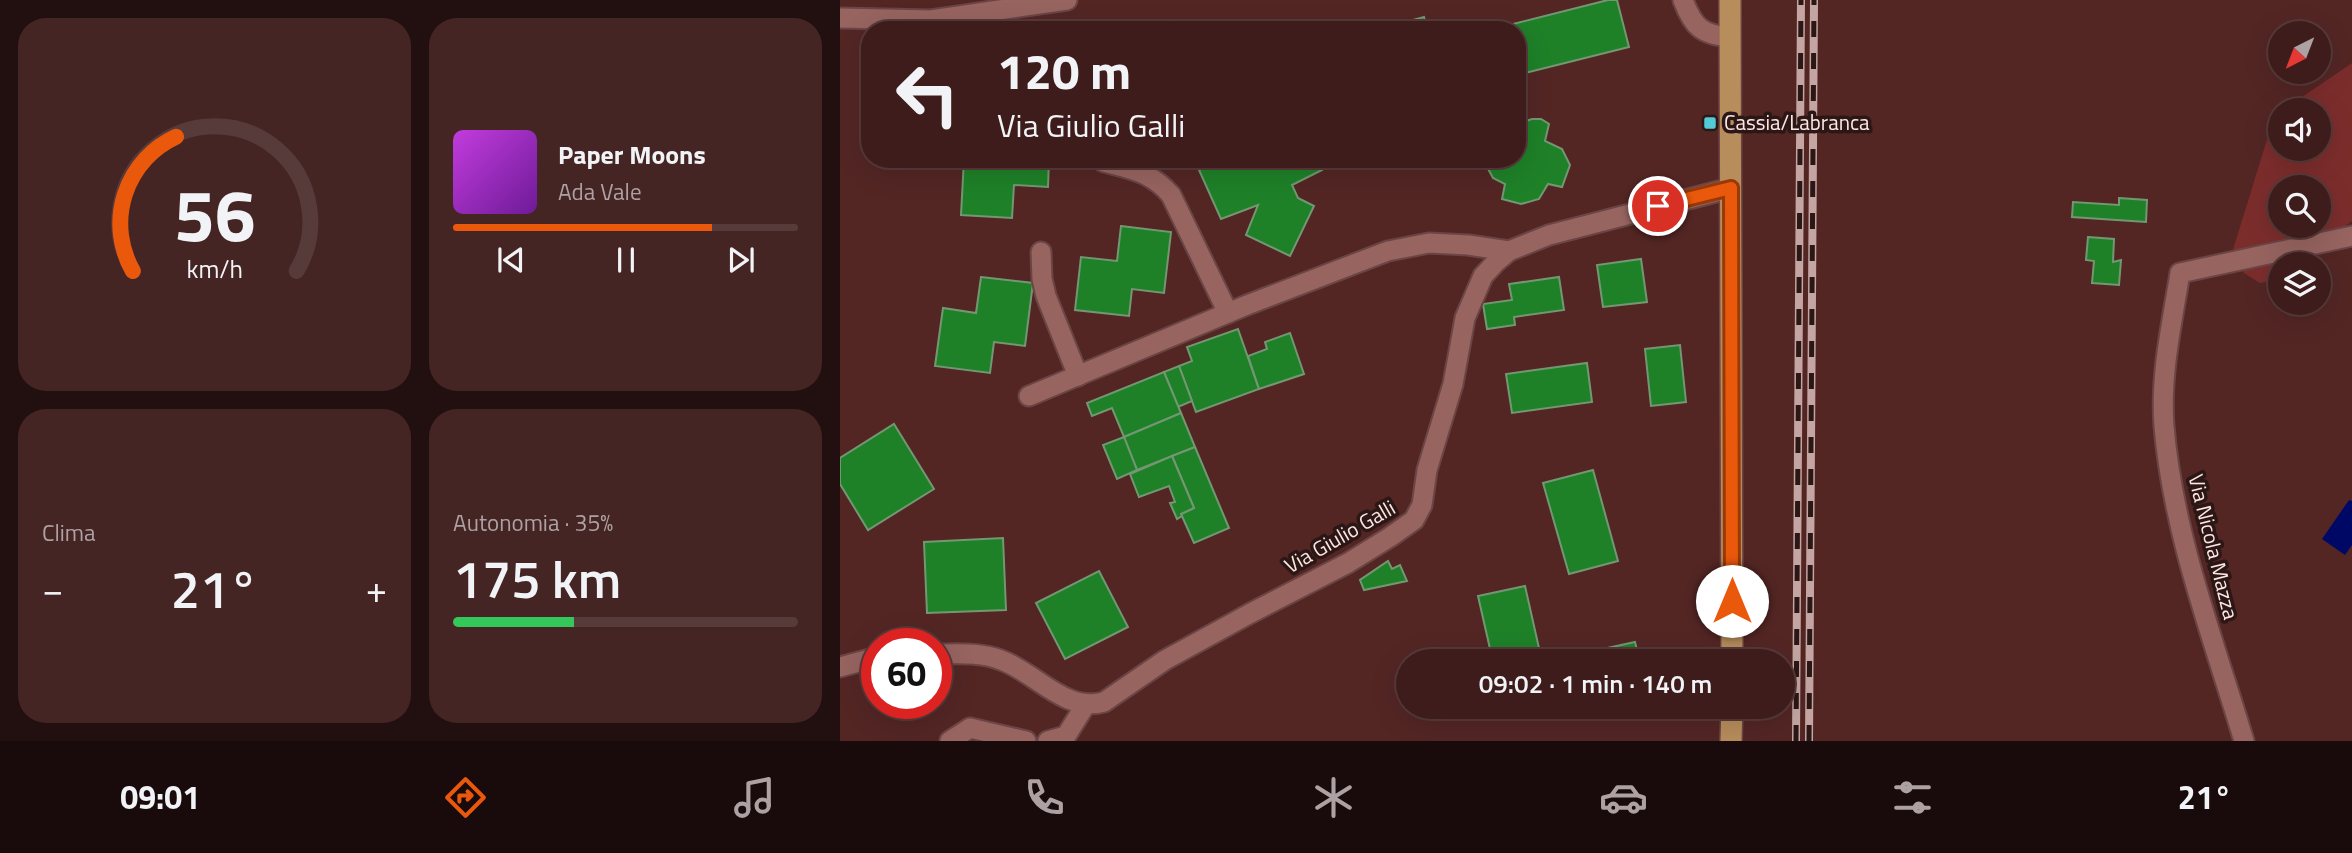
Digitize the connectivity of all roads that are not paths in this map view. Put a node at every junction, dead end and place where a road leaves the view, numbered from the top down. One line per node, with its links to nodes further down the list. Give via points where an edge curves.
1 (1067, 0): 4 (street, via 931,20)
2 (1683, 0): 5 (street, via 1691,19 1703,31)
3 (1730, 0): 5 (main road)
4 (840, 18)
5 (1730, 37): 7 (main road)
6 (1126, 168): 11 (street, via 1147,174 1171,195)
7 (1731, 188): 9 (street, Via Giulio Galli, via 1549,235); 14 (main road)
8 (2352, 236): 24 (street, Via Nicola Mazza, via 2180,273 2166,360 2164,424 2172,491)
9 (1509, 251): 11 (street, via 1429,243 1388,251); 18 (street, Via Giulio Galli, via 1483,276 1465,318 1453,384 1427,470 1422,505 1414,520 1348,563 1165,660 1104,702)
10 (1041, 252): 12 (street, via 1046,296)
11 (1228, 313): 12 (street)
12 (1078, 376): 13 (street)
13 (1030, 396)
14 (1732, 649)
15 (952, 654): 18 (street, via 1004,661 1064,697)
16 (861, 661): 17 (street)
17 (840, 667)
18 (1086, 704): 22 (street, via 1066,736)
19 (1731, 719): 23 (main road)
20 (950, 741): 21 (street, via 970,728)
21 (1026, 741)
22 (1048, 741)
23 (1731, 741)
24 (2244, 741)

